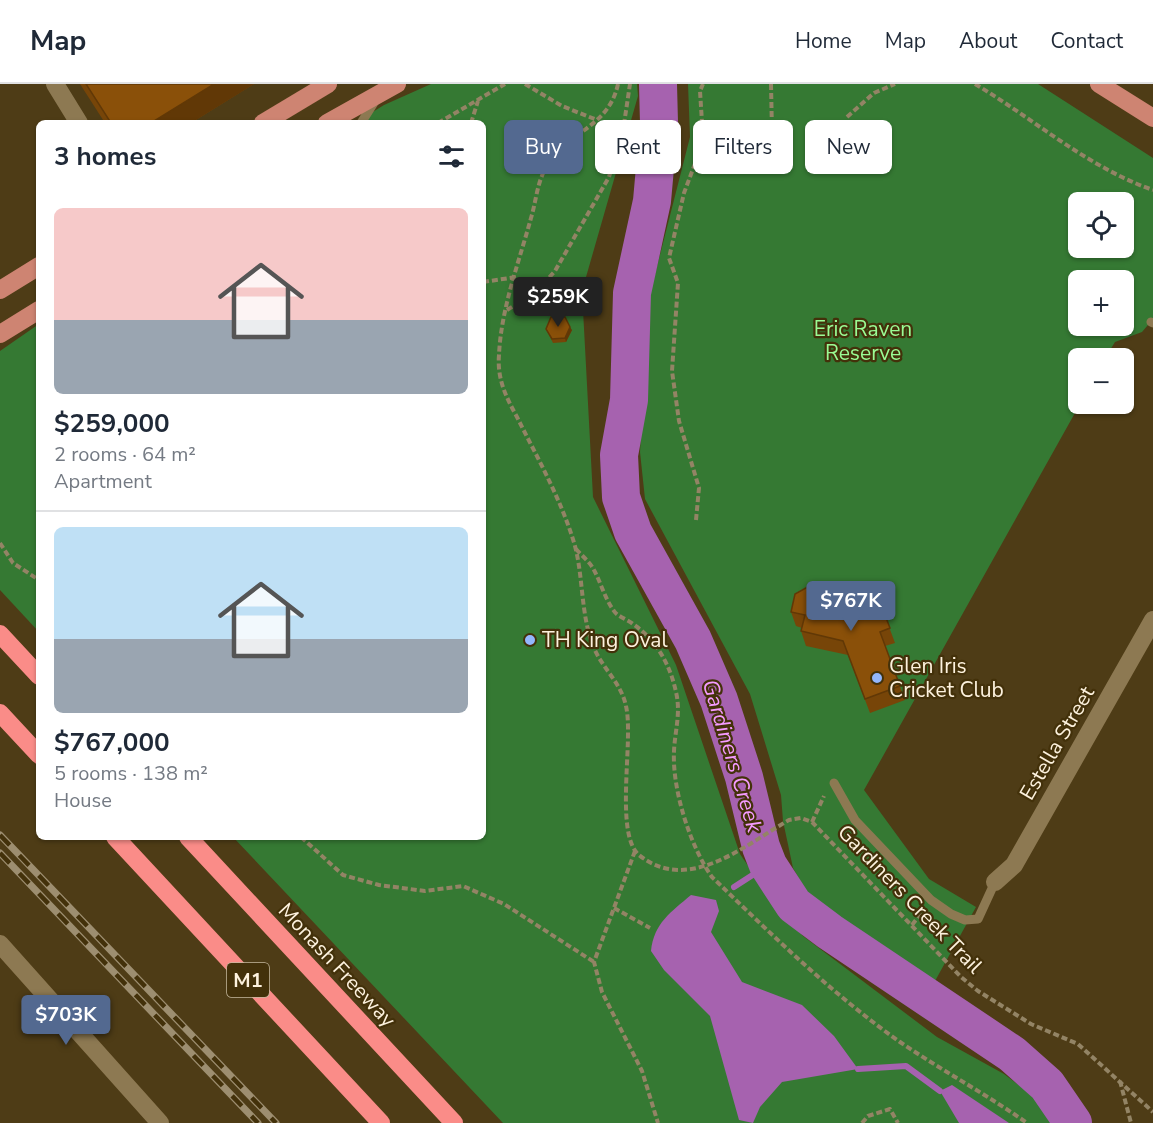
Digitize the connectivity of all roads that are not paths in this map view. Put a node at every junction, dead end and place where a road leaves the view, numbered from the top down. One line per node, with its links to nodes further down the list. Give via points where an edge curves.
1 (55, 84): 7 (street)
2 (328, 84): 8 (main road)
3 (397, 84): 5 (main road)
4 (1099, 84): 6 (main road)
5 (379, 94): 9 (main road); 10 (lane)
6 (1153, 118)
7 (77, 120)
8 (268, 120)
9 (332, 120)
10 (363, 120)
11 (36, 268): 12 (main road)
12 (0, 290)
13 (36, 312): 14 (main road)
14 (0, 334)
15 (1153, 620): 23 (street, Estella Street, via 1014,864)
16 (0, 634): 17 (highway)
17 (36, 673)
18 (0, 713): 19 (highway)
19 (36, 752)
20 (834, 783): 23 (lane, via 855,820 931,900 951,914 965,920 978,919)
21 (118, 840): 26 (highway, M1)
22 (191, 840): 27 (highway, Monash Freeway / M1)
23 (994, 882)
24 (0, 944): 25 (street)
25 (160, 1123)
26 (381, 1123)
27 (454, 1123)

